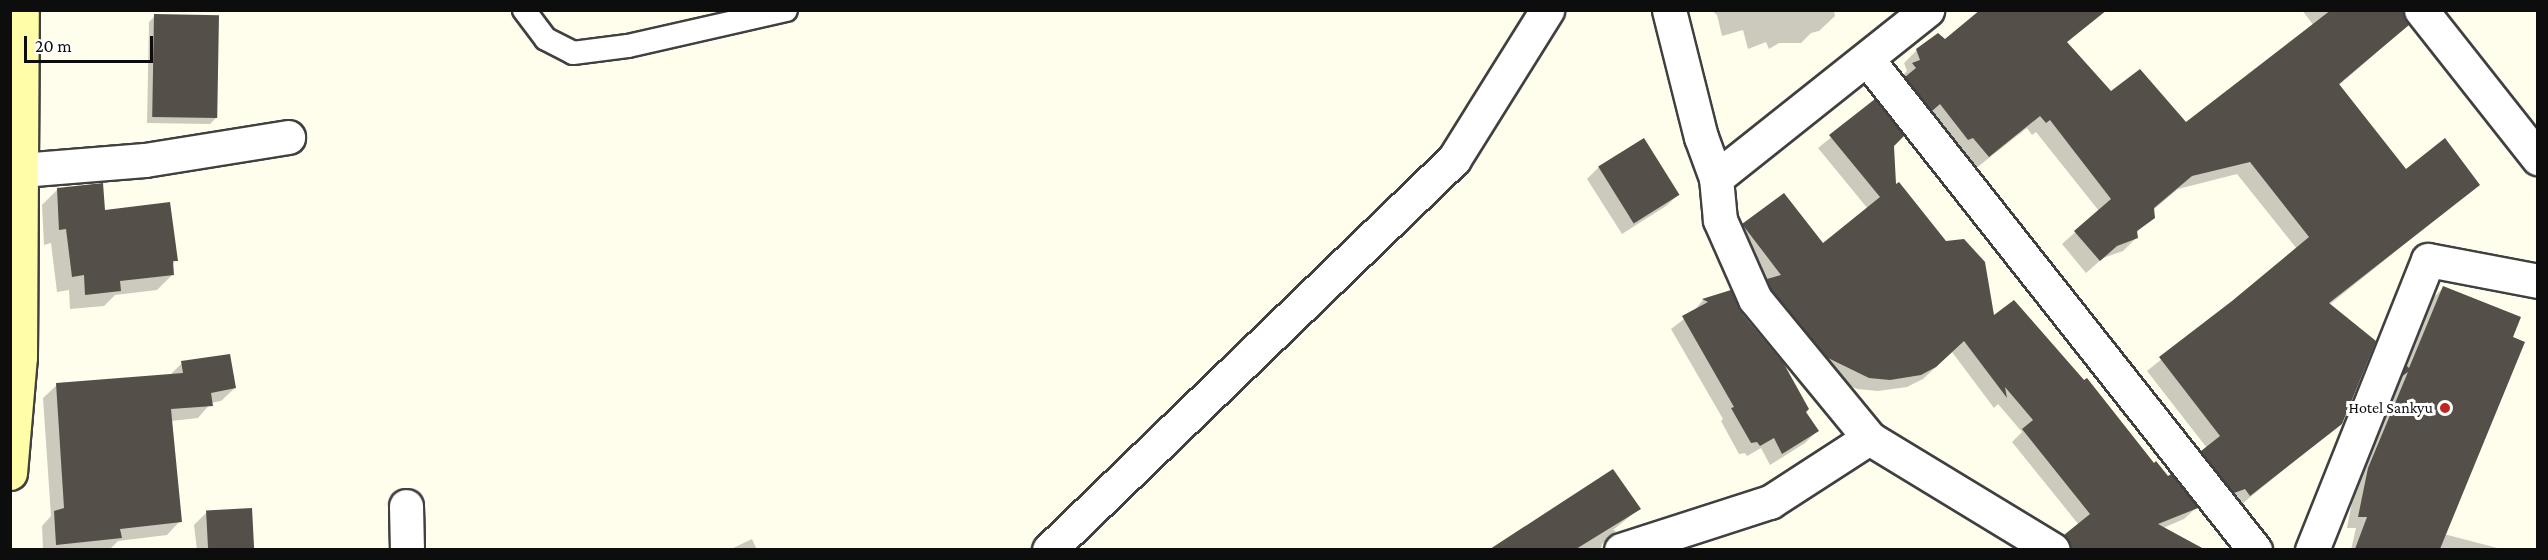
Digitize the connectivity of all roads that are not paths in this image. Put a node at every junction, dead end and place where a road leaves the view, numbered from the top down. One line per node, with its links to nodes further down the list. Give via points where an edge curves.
1 (22, 10): 11 (street)
2 (525, 10): 3 (lane, via 546,39 573,53 628,46)
3 (786, 10)
4 (1547, 10): 18 (street, via 1454,159)
5 (1669, 10): 12 (street, via 1701,137)
6 (1927, 10): 8 (street)
7 (2421, 10): 10 (street)
8 (1867, 59): 12 (street); 21 (street)
9 (288, 137): 11 (street, via 145,160)
10 (2538, 158)
11 (21, 170): 15 (street, via 20,357)
12 (1716, 178): 14 (street, via 1720,220 1755,299)
13 (2538, 281): 22 (street, via 2428,260)
14 (1869, 438): 19 (street, via 1770,502); 20 (street)
15 (10, 473)
16 (406, 506): 17 (street)
17 (407, 549)
18 (1049, 549)
19 (1621, 549)
20 (2053, 549)
21 (2255, 549)
22 (2312, 549)

